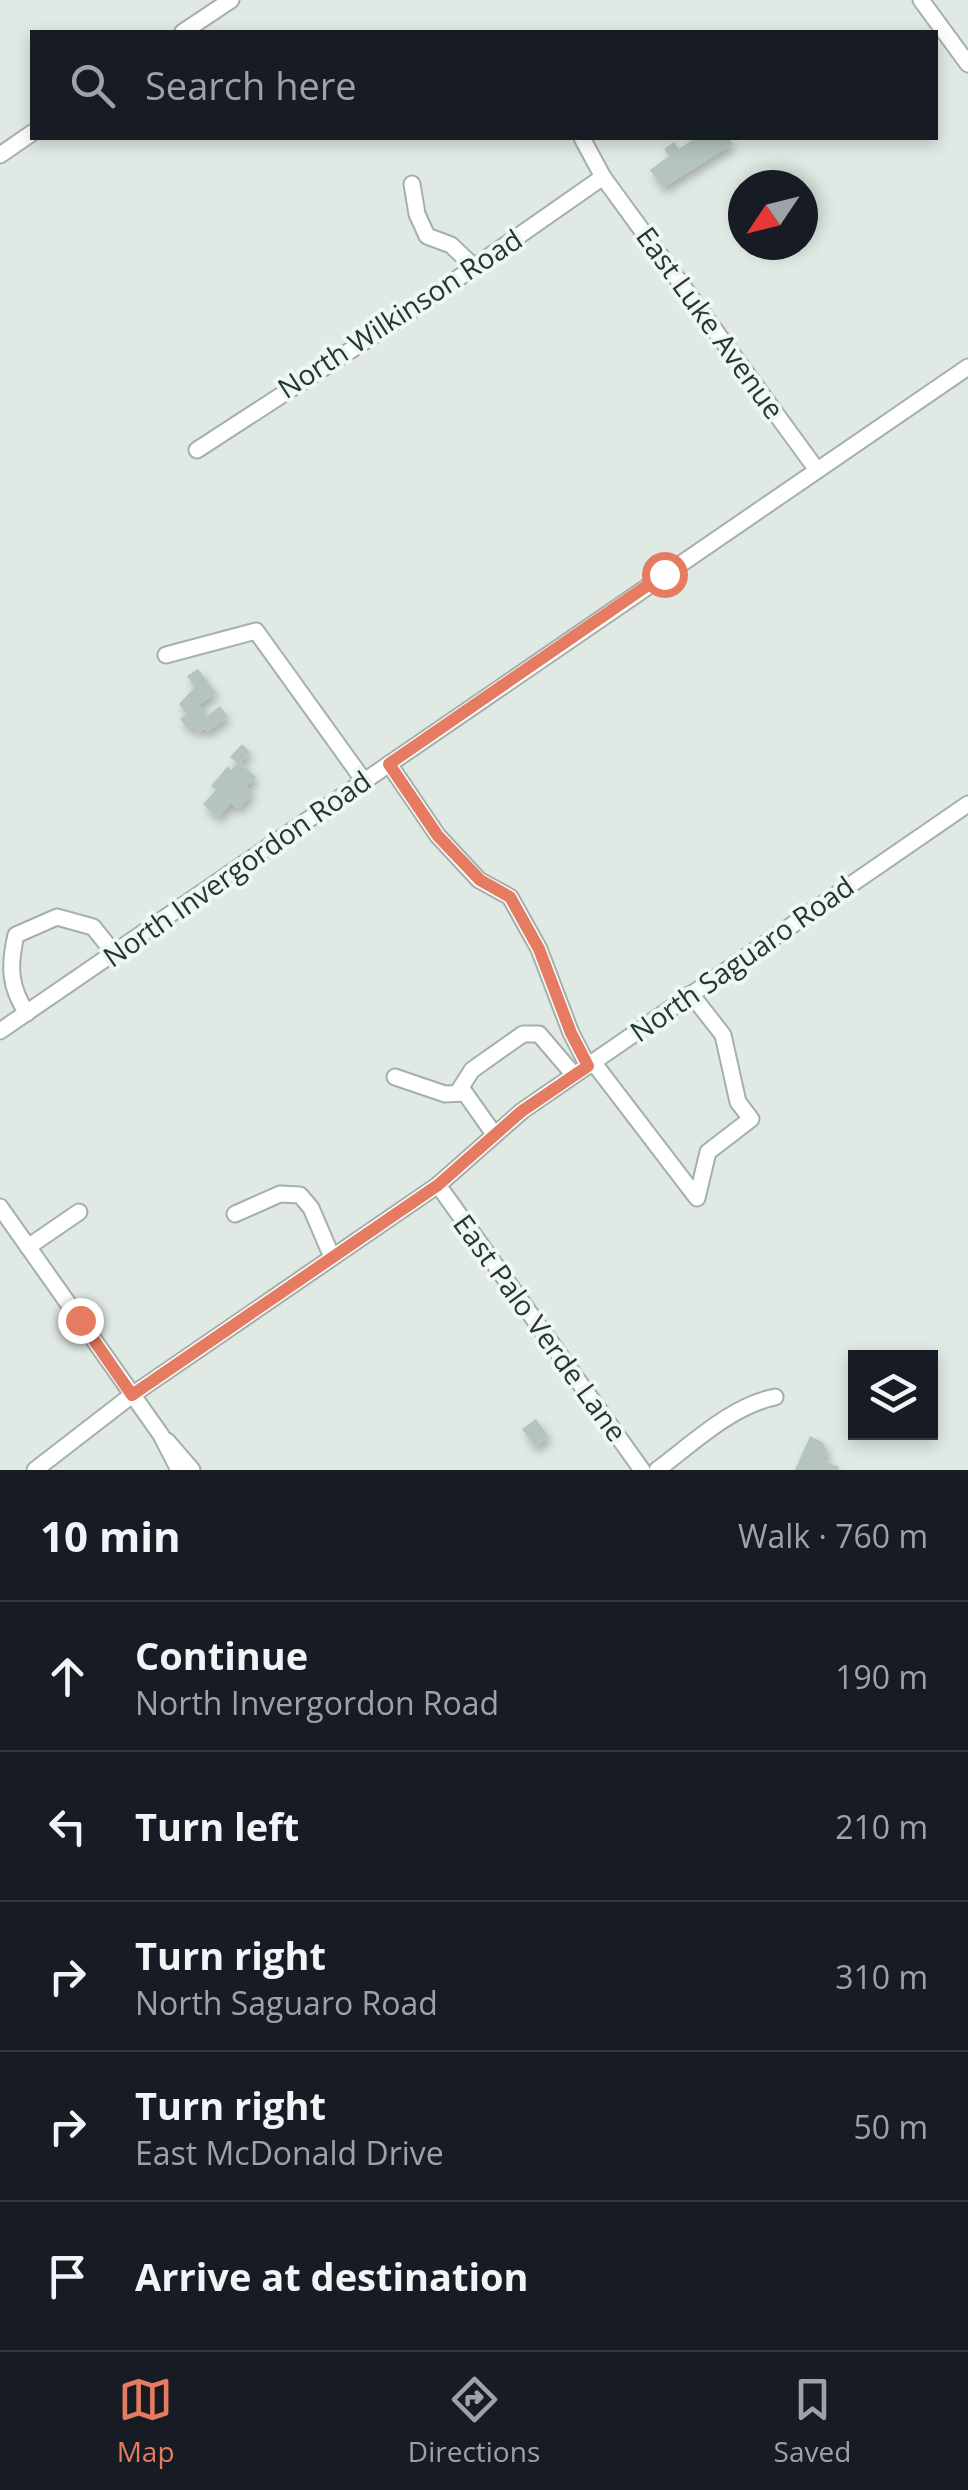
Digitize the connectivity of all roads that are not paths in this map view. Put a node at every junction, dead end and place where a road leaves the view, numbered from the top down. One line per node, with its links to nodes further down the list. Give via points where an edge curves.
1 (231, 0): 3 (street)
2 (920, 0): 4 (street)
3 (186, 30)
4 (968, 64)
5 (30, 134): 7 (street)
6 (583, 140): 8 (street, East Luke Avenue)
7 (0, 155)
8 (603, 176): 10 (street, North Wilkinson Road); 13 (street, East Luke Avenue)
9 (412, 184): 10 (street, via 427,236 451,245)
10 (474, 267): 12 (street, North Wilkinson Road)
11 (968, 366): 13 (street, North Invergordon Road)
12 (196, 450)
13 (816, 470): 15 (street, North Invergordon Road)
14 (166, 655): 16 (street, via 256,631)
15 (389, 764): 16 (street, North Invergordon Road); 22 (street, via 438,836 480,880 510,897 539,949)
16 (364, 781): 18 (street, North Invergordon Road)
17 (968, 804): 19 (street, North Saguaro Road)
18 (114, 953): 20 (street, North Invergordon Road); 20 (street, via 93,928 57,917 16,935 10,962 14,995)
19 (691, 994): 22 (street, North Saguaro Road); 22 (street, via 723,1036 738,1102 751,1120 708,1152 697,1198)
20 (27, 1013): 21 (street, North Invergordon Road)
21 (0, 1031)
22 (585, 1067): 24 (street, via 532,1032 472,1070); 25 (street, North Saguaro Road)
23 (395, 1077): 24 (street)
24 (458, 1092): 25 (street)
25 (494, 1134): 26 (street, North Saguaro Road)
26 (438, 1185): 31 (street, North Saguaro Road); 38 (street, East Palo Verde Lane)
27 (0, 1207): 30 (street)
28 (79, 1212): 30 (street)
29 (235, 1214): 31 (street, via 280,1194 300,1194)
30 (28, 1248): 32 (street)
31 (332, 1258): 32 (street, North Saguaro Road)
32 (132, 1395): 34 (street); 35 (street, North Saguaro Road)
33 (775, 1397): 39 (street, via 755,1401)
34 (161, 1435): 36 (street); 37 (street)
35 (35, 1470)
36 (179, 1470)
37 (192, 1470)
38 (642, 1470)
39 (657, 1470)

